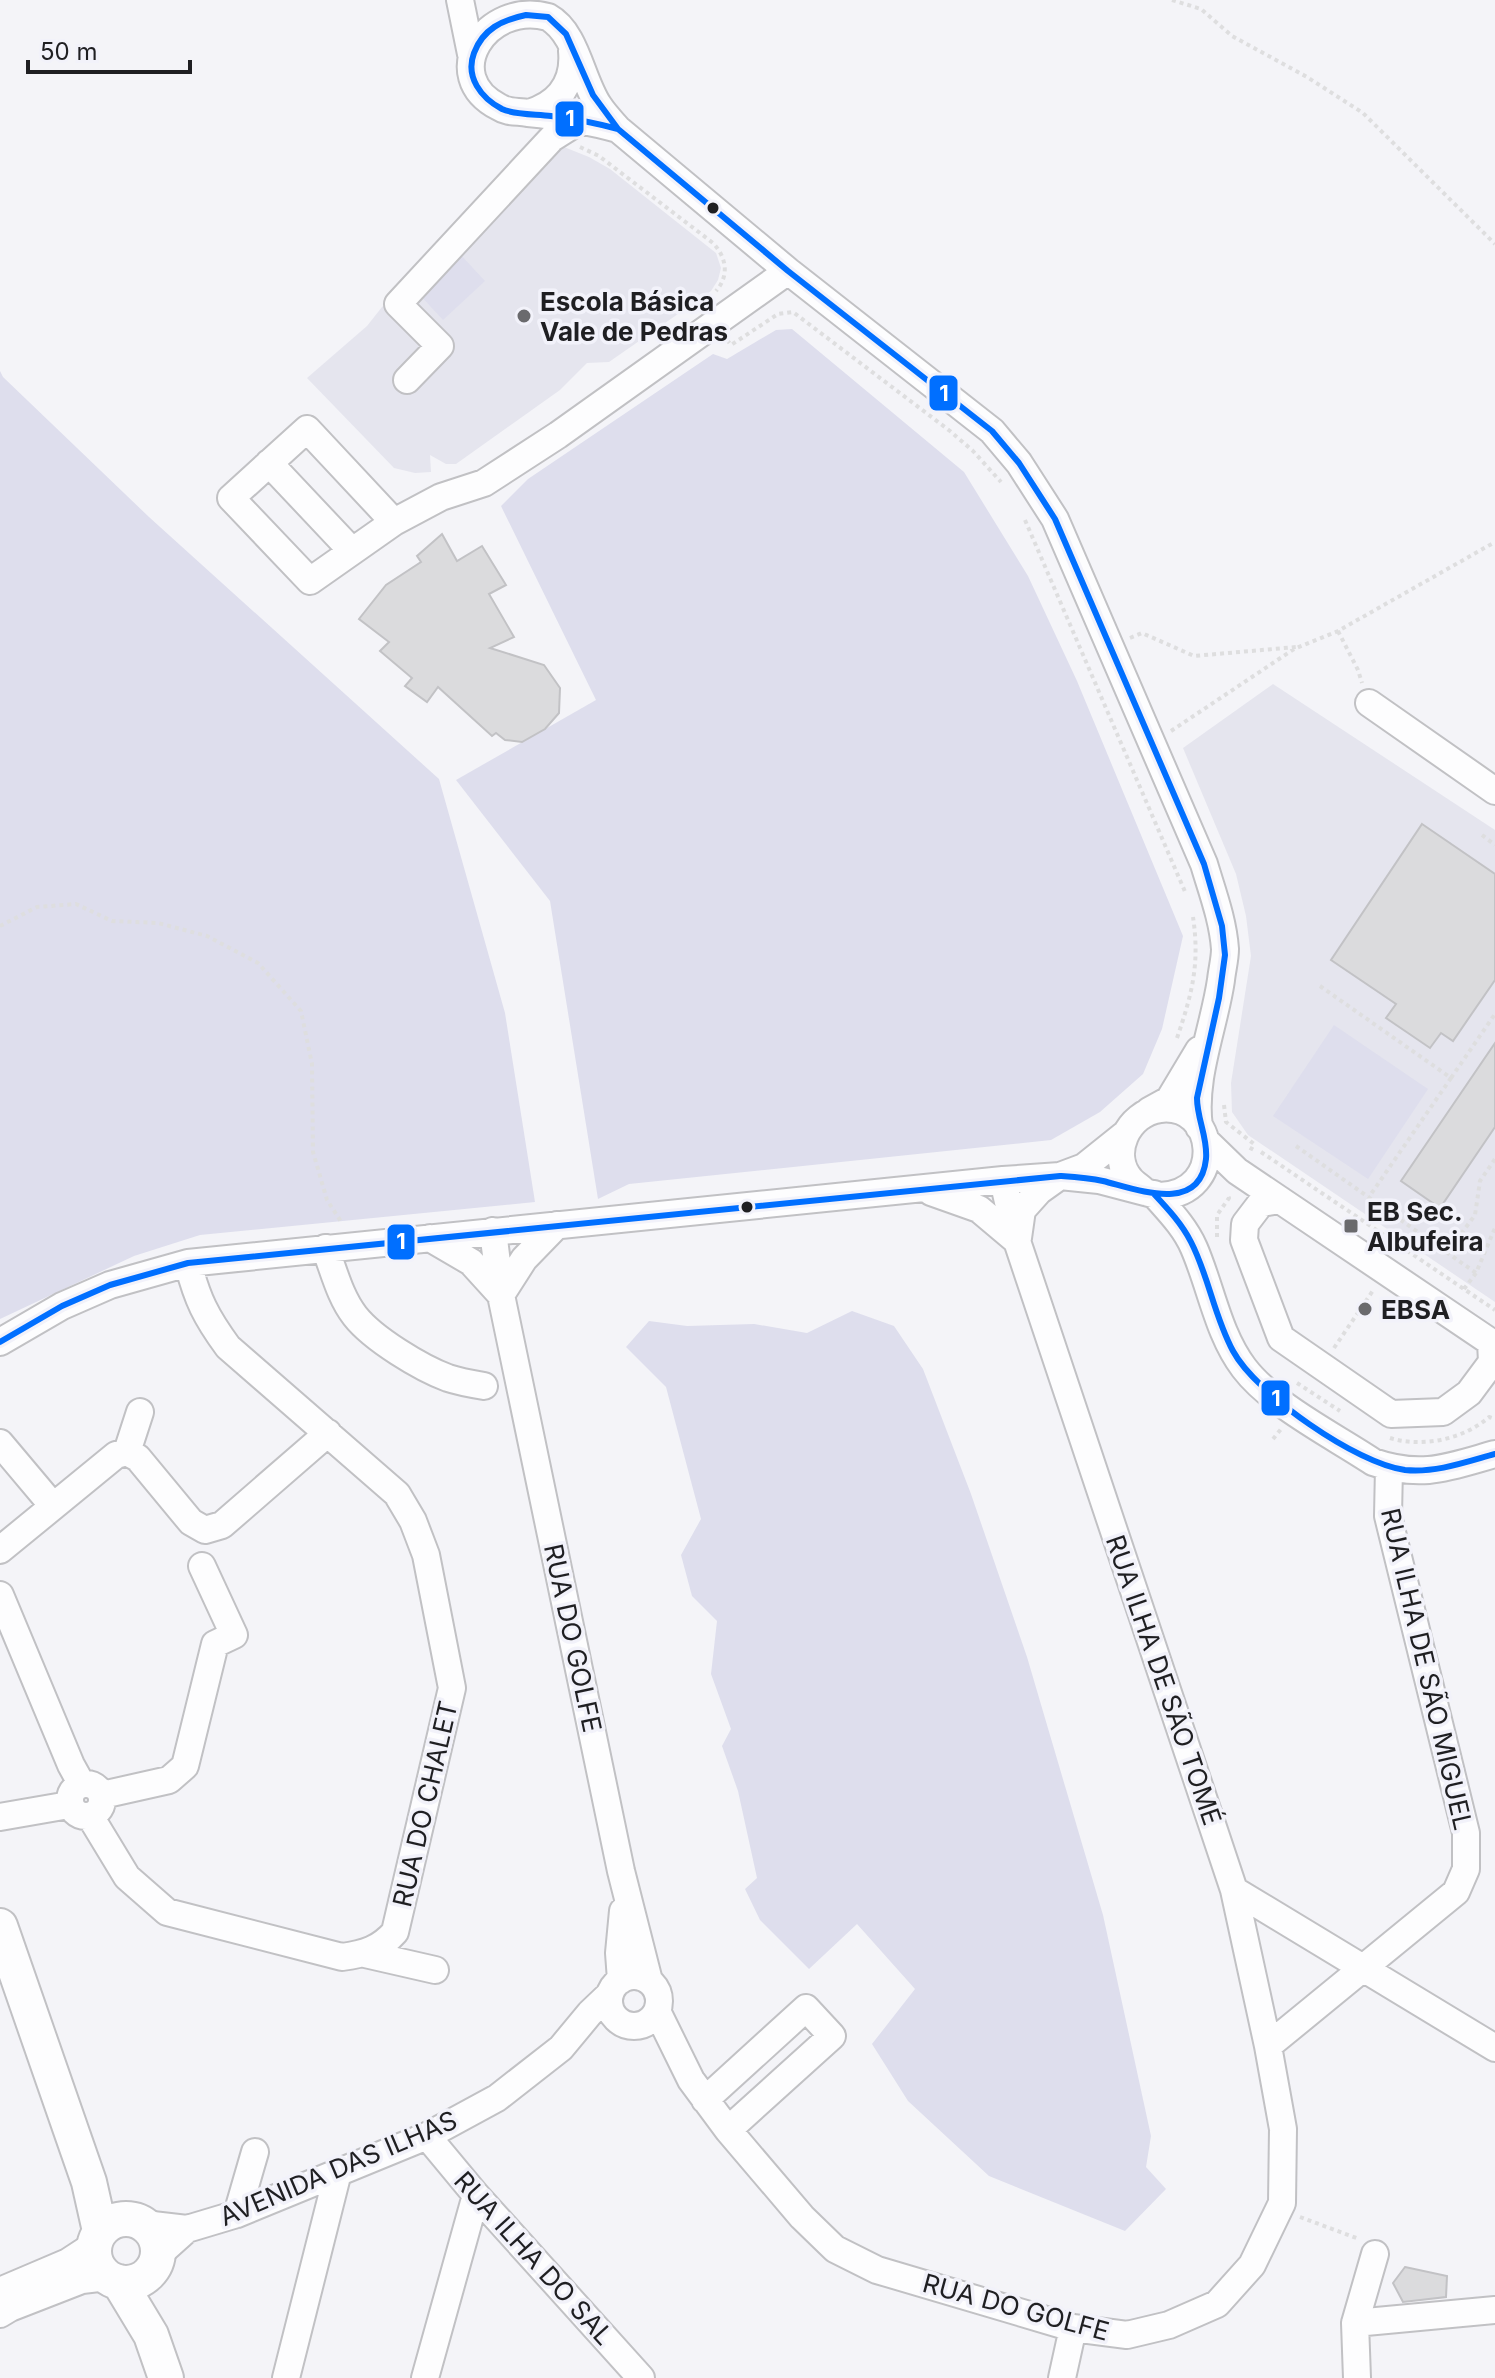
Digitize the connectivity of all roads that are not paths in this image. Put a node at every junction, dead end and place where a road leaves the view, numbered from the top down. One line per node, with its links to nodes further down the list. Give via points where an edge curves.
1 (460, 0): 4 (street)
2 (511, 5): 3 (street, via 550,18); 4 (street, via 483,28)
3 (571, 48): 5 (street, via 569,82 556,100); 7 (street, via 599,107)
4 (471, 54): 5 (street, via 474,82 483,95 509,112)
5 (529, 113): 6 (street)
6 (579, 121): 7 (street); 9 (street, via 552,138 398,304 440,346)
7 (618, 129): 8 (street)
8 (788, 271): 11 (street, via 484,483); 15 (street, via 992,431 1055,519 1204,864 1225,950)
9 (407, 380)
10 (269, 463): 11 (street, via 307,429); 12 (street); 12 (street, via 231,498 310,581)
11 (401, 518): 12 (street)
12 (352, 551)
13 (1369, 703): 14 (street)
14 (1495, 791)
15 (1216, 1015): 16 (street, via 1169,1100); 17 (street, via 1199,1091)
16 (1147, 1112): 17 (street, via 1171,1109 1185,1114); 18 (street)
17 (1203, 1134): 21 (street, via 1208,1156); 24 (street, via 1237,1171)
18 (1124, 1135): 19 (street, via 1084,1167); 23 (street, via 1122,1164 1129,1179)
19 (1060, 1176): 20 (street); 23 (street); 28 (street, via 1022,1210)
20 (1003, 1180): 22 (street); 28 (street, RUA ILHA DE SÃO TOMÉ)
21 (1194, 1184): 23 (street, via 1170,1196); 29 (street)
22 (921, 1189): 25 (street); 28 (street, via 979,1209)
23 (1149, 1193): 29 (street, via 1175,1217)
24 (1280, 1200): 34 (street); 34 (street, via 1261,1203 1245,1224 1244,1240 1281,1338 1391,1414 1443,1412 1469,1393 1492,1362)
25 (557, 1225): 26 (street); 32 (street, via 524,1259)
26 (493, 1231): 27 (street); 32 (street, RUA DO GOLFE)
27 (430, 1238): 30 (street); 32 (street, via 471,1262)
28 (1017, 1241): 49 (street, RUA ILHA DE SÃO TOMÉ)
29 (1193, 1246): 41 (street, via 1230,1344 1263,1390 1301,1400 1373,1462)
30 (325, 1248): 31 (street); 35 (street, via 344,1298 371,1333 432,1371)
31 (188, 1263): 33 (street, via 110,1285); 37 (street, RUA DO CHALET, via 196,1296 228,1347)
32 (501, 1295): 48 (street, RUA DO GOLFE)
33 (0, 1342)
34 (1493, 1343)
35 (484, 1386)
36 (140, 1412): 38 (street)
37 (328, 1433): 38 (street, via 222,1525 205,1530 191,1522 138,1458); 51 (street, RUA DO CHALET, via 397,1494 413,1521 426,1555 452,1688 395,1932)
38 (127, 1452): 42 (street, via 116,1455)
39 (1495, 1454): 41 (street, via 1433,1472)
40 (4, 1456): 42 (street)
41 (1389, 1467): 52 (street, RUA ILHA DE SÃO MIGUEL, via 1388,1516 1466,1833 1466,1869 1456,1892)
42 (53, 1506): 43 (street)
43 (0, 1550)
44 (202, 1566): 46 (street, via 234,1635 215,1644 185,1766 169,1780)
45 (0, 1595): 46 (street)
46 (86, 1800): 47 (street); 51 (street, via 127,1877 167,1912 342,1957)
47 (1, 1819)
48 (621, 1871): 54 (street, RUA DO GOLFE); 55 (street, via 623,1921)
49 (1234, 1890): 52 (street); 57 (street, RUA ILHA DE SÃO TOMÉ)
50 (0, 1926): 67 (main road, via 89,2182)
51 (365, 1954): 53 (street)
52 (1363, 1969): 57 (street, RUA ILHA DE SÃO MIGUEL); 59 (street)
53 (435, 1970)
54 (649, 1981): 55 (street, via 635,1976); 56 (street, RUA DO GOLFE, via 658,1994)
55 (616, 1987): 56 (street, via 611,2010 615,2016); 58 (street, AVENIDA DAS ILHAS)
56 (642, 2020): 58 (street, AVENIDA DAS ILHAS); 60 (street, RUA DO GOLFE)
57 (1268, 2046): 73 (street, RUA DO GOLFE, via 1283,2129 1282,2203 1252,2265 1217,2304 1169,2325 1127,2335)
58 (561, 2048): 62 (street, AVENIDA DAS ILHAS, via 497,2098)
59 (1495, 2048)
60 (698, 2090): 61 (street, RUA DO GOLFE); 61 (street, via 806,2008 832,2036)
61 (728, 2130): 73 (street, RUA DO GOLFE, via 835,2249 877,2270)
62 (427, 2136): 64 (street, AVENIDA DAS ILHAS); 65 (street, RUA ILHA DO SAL)
63 (255, 2152): 66 (street)
64 (338, 2172): 66 (street, AVENIDA DAS ILHAS); 75 (street)
65 (476, 2195): 76 (street); 77 (street, RUA ILHA DO SAL)
66 (237, 2214): 67 (street, AVENIDA DAS ILHAS)
67 (125, 2251): 69 (street, via 68,2262); 71 (street, via 82,2280); 74 (main road, via 146,2298 151,2335)
68 (1375, 2254): 72 (street)
69 (0, 2291)
70 (1495, 2310): 72 (street)
71 (0, 2314)
72 (1355, 2323): 79 (street)
73 (1073, 2328): 78 (street)
74 (166, 2378)
75 (286, 2378)
76 (425, 2378)
77 (641, 2378)
78 (1062, 2378)
79 (1357, 2378)

